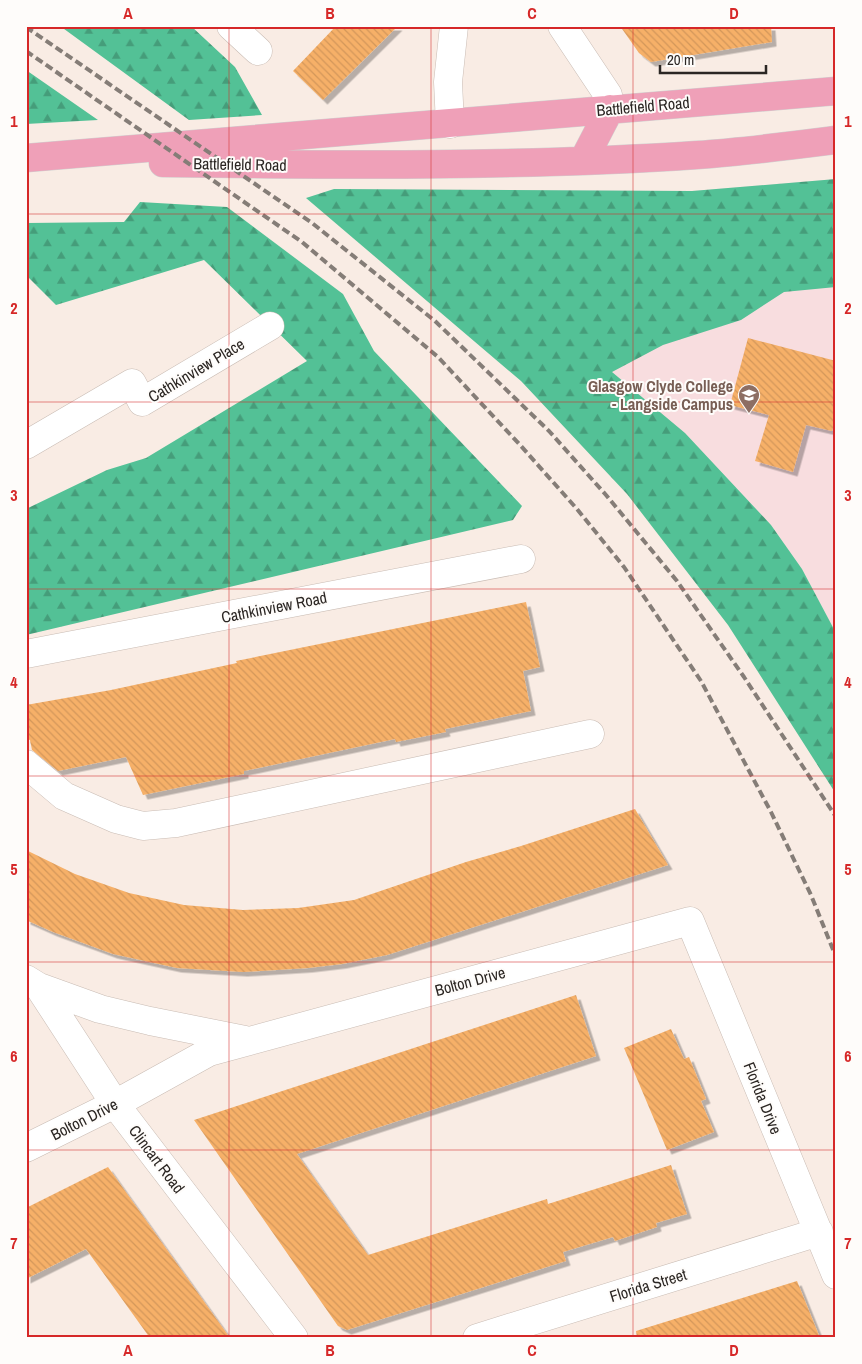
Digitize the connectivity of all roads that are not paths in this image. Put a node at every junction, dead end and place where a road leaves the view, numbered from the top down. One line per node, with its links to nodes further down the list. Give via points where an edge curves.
1 (231, 26): 4 (street)
2 (454, 26): 7 (street, via 448,82)
3 (562, 26): 6 (street, via 608,95)
4 (258, 51)
5 (836, 91): 6 (main road, Battlefield Road)
6 (610, 109): 7 (main road, Battlefield Road); 10 (main road)
7 (450, 124): 9 (main road, Battlefield Road); 11 (main road)
8 (836, 140): 10 (main road, Battlefield Road, via 699,155)
9 (26, 160): 11 (main road, Battlefield Road, via 341,165)
10 (583, 161): 11 (main road, Battlefield Road)
11 (454, 163)
12 (270, 326): 13 (street, Cathkinview Place, via 142,402 132,383)
13 (26, 445)
14 (522, 559): 15 (street, Cathkinview Road)
15 (26, 654)
16 (590, 734): 17 (street, via 176,823 143,826 116,819 64,796)
17 (26, 764)
18 (690, 921): 20 (street, Bolton Drive); 23 (street, Florida Drive)
19 (32, 983): 20 (street, Bolton Drive, via 100,1008); 21 (street, Clincart Road)
20 (250, 1041): 21 (street, Bolton Drive, via 209,1052)
21 (115, 1104): 22 (street, Bolton Drive); 25 (street, Clincart Road)
22 (26, 1148)
23 (819, 1232): 24 (street, Florida Drive); 26 (street, Florida Street)
24 (836, 1275)
25 (294, 1338)
26 (477, 1338)

